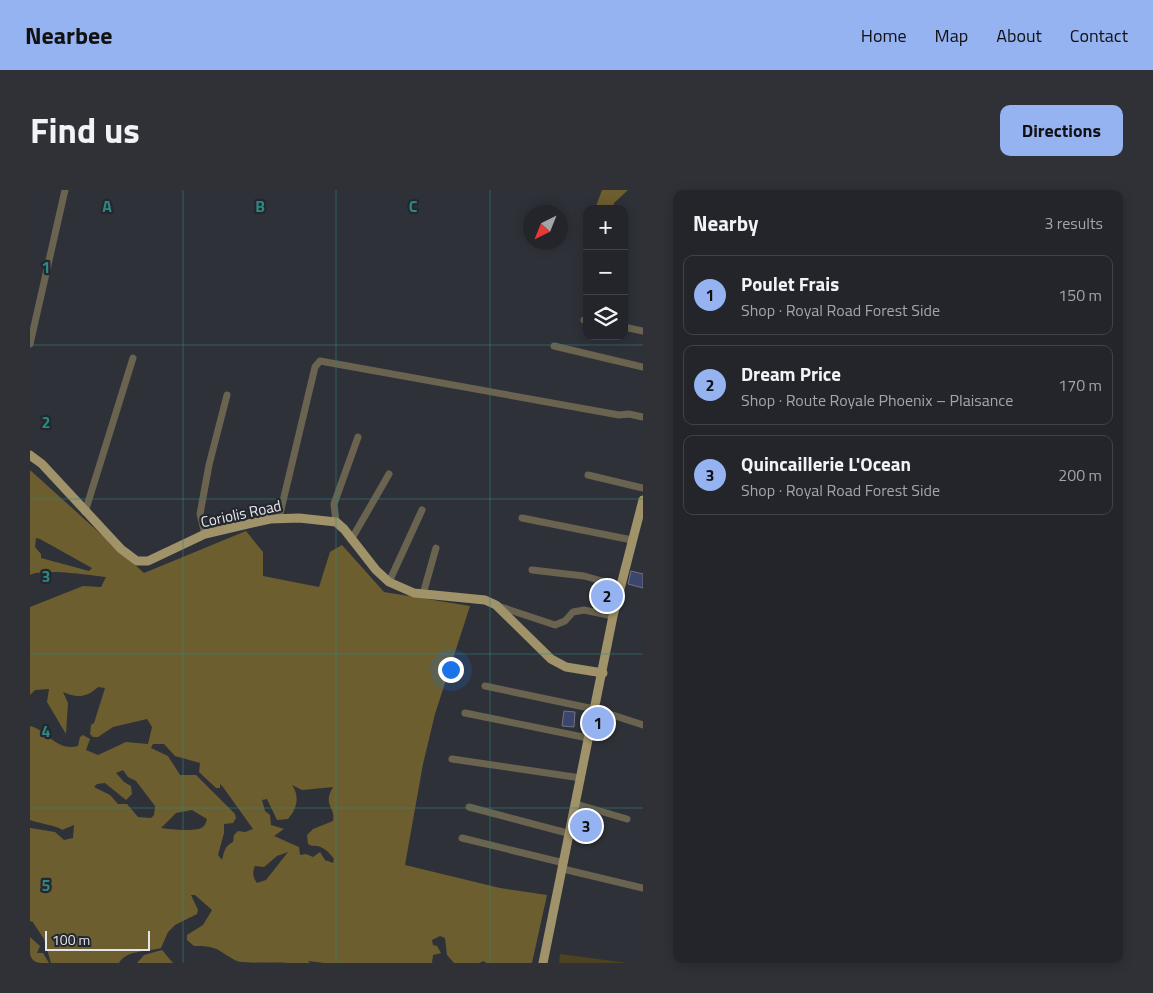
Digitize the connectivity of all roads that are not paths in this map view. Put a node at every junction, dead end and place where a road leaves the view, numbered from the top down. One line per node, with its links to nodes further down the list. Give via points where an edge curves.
1 (65, 190): 4 (street)
2 (628, 328): 3 (street)
3 (643, 331)
4 (30, 344)
5 (554, 346): 7 (street)
6 (133, 358): 17 (street)
7 (643, 367)
8 (227, 395): 21 (street, via 200,514)
9 (643, 417): 18 (street, via 320,361 314,367)
10 (358, 437): 20 (street, via 334,504)
11 (30, 454): 17 (main road, Coriolis Road)
12 (389, 474): 22 (street)
13 (588, 475): 14 (street)
14 (643, 488)
15 (643, 500): 23 (main road)
16 (422, 510): 26 (street)
17 (85, 512): 21 (main road, Coriolis Road, via 137,561 148,561)
18 (280, 518): 20 (main road, Coriolis Road); 21 (main road, Coriolis Road)
19 (522, 518): 23 (street)
20 (336, 522): 22 (main road)
21 (205, 534)
22 (351, 540): 26 (main road)
23 (632, 540): 27 (main road)
24 (436, 548): 28 (street)
25 (532, 570): 27 (street, via 584,576)
26 (389, 582): 28 (main road)
27 (620, 586): 30 (main road)
28 (423, 594): 29 (main road, via 485,600)
29 (496, 605): 30 (street, via 555,625 565,621 573,612 584,610); 31 (main road, via 551,659 566,667)
30 (613, 616): 31 (main road)
31 (603, 673): 33 (main road)
32 (485, 686): 33 (street)
33 (594, 709): 35 (street); 36 (main road)
34 (465, 714): 36 (street)
35 (643, 725)
36 (588, 738): 38 (main road)
37 (452, 758): 38 (street)
38 (581, 778): 39 (main road)
39 (576, 804): 41 (street); 42 (main road)
40 (469, 807): 42 (street)
41 (627, 819)
42 (570, 834): 44 (main road)
43 (462, 838): 44 (street)
44 (564, 866): 45 (street); 46 (main road)
45 (643, 888)
46 (544, 963)

